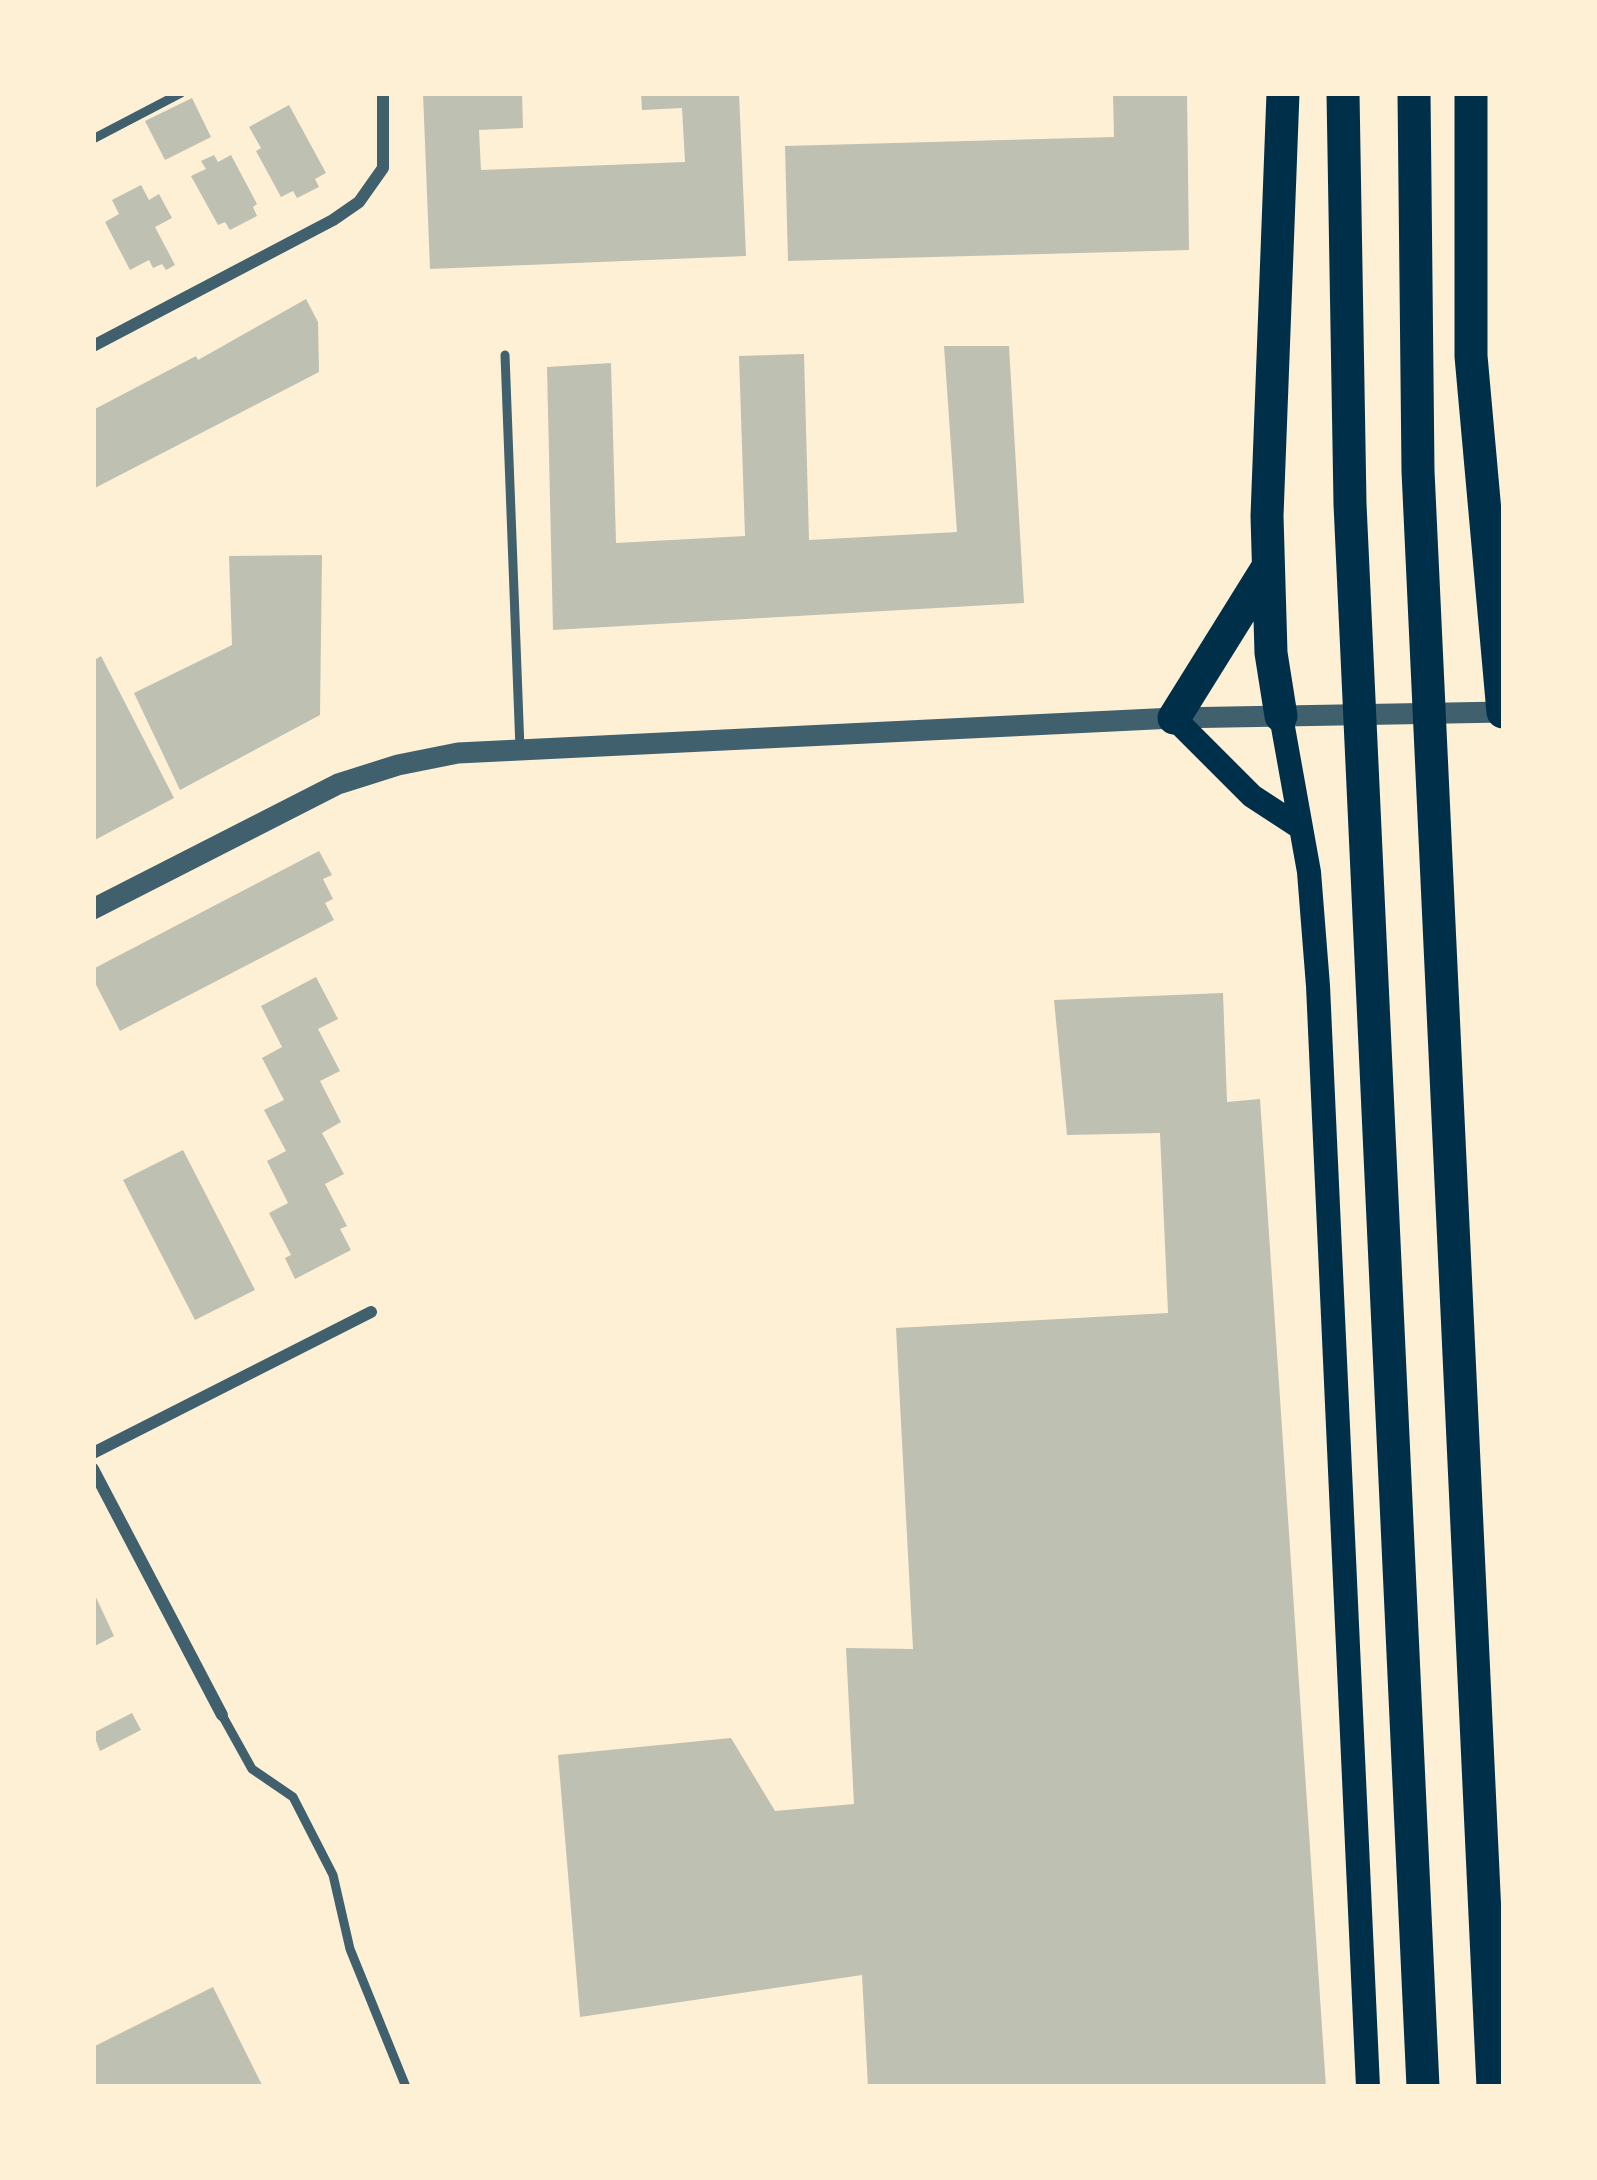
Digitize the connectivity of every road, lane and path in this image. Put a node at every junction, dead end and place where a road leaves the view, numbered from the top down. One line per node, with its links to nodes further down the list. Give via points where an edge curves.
1 (181, 93): 7 (lane)
2 (383, 93): 8 (street, via 383,167 359,202)
3 (1283, 93): 10 (highway)
4 (1342, 93): 24 (highway, via 1350,504)
5 (1414, 93): 25 (highway, via 1418,471)
6 (1471, 93): 11 (highway, via 1471,356)
7 (93, 139)
8 (93, 346)
9 (505, 355): 15 (lane)
10 (1268, 567): 12 (highway); 13 (highway)
11 (1503, 712): 12 (street); 14 (main road)
12 (1281, 716): 13 (street); 16 (main road)
13 (1174, 718): 15 (street); 16 (main road, via 1252,796)
14 (1504, 732)
15 (520, 749): 17 (street, via 426,758 338,784)
16 (1301, 828): 23 (main road, via 1318,986)
17 (93, 909)
18 (370, 1312): 19 (street)
19 (93, 1453)
20 (93, 1469): 21 (street)
21 (222, 1714): 22 (lane, via 252,1769 293,1797 333,1875 350,1949)
22 (406, 2087)
23 (1368, 2087)
24 (1423, 2087)
25 (1493, 2087)

